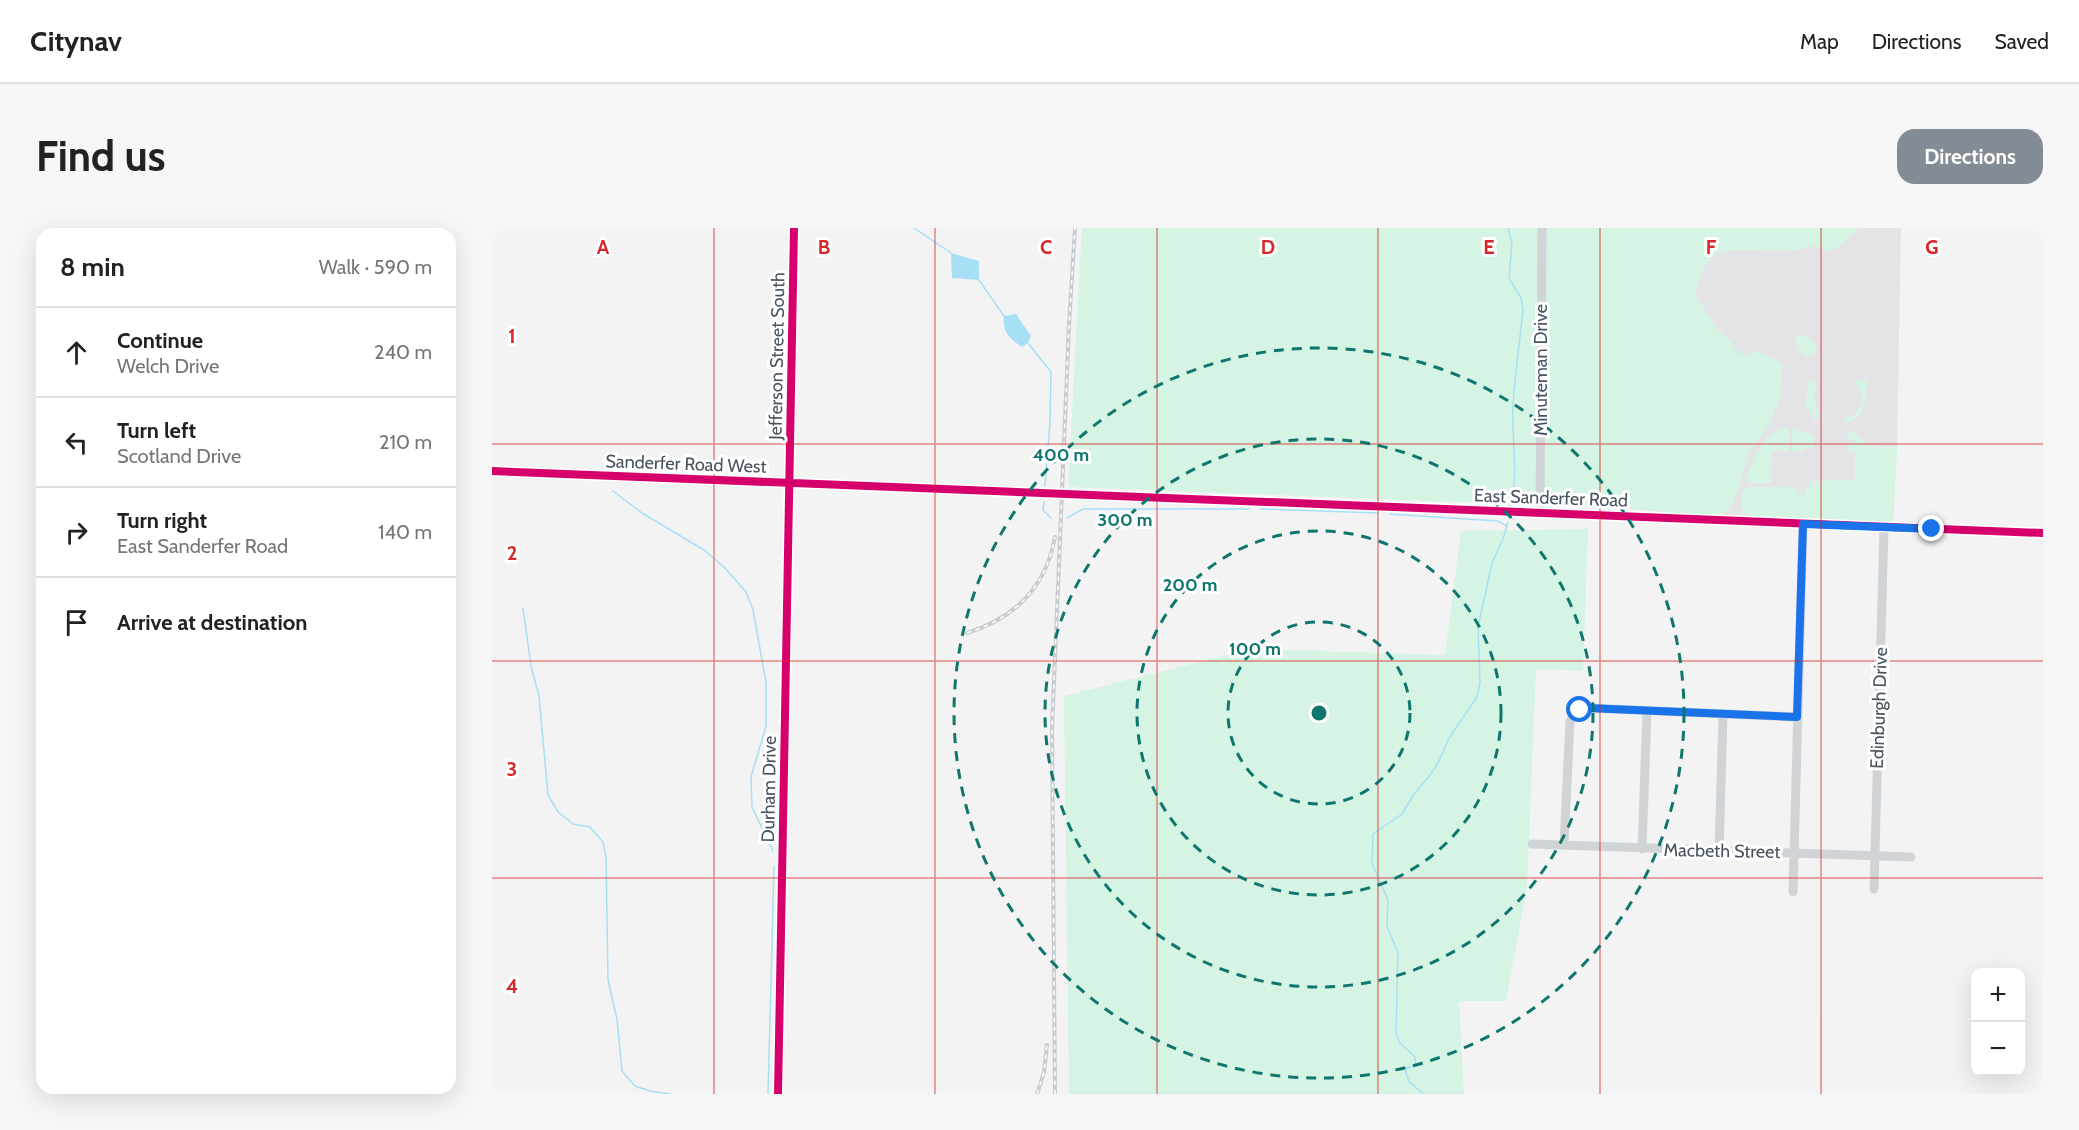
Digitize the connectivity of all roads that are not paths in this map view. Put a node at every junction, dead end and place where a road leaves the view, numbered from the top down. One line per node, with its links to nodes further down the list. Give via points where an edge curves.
1 (794, 228): 4 (street, Jefferson Street South)
2 (1542, 228): 6 (street, Minuteman Drive)
3 (492, 471): 4 (street, Sanderfer Road West)
4 (789, 484): 5 (street, Sanderfer Road West); 22 (street, Durham Drive)
5 (1059, 494): 6 (street, East Sanderfer Road)
6 (1540, 513): 7 (street, East Sanderfer Road)
7 (1803, 524): 8 (street, East Sanderfer Road); 12 (street)
8 (1884, 527): 9 (street, East Sanderfer Road); 18 (street, Edinburgh Drive)
9 (2043, 533)
10 (1647, 712): 11 (street); 14 (street, via 1588,708 1580,710 1570,721); 15 (street)
11 (1723, 715): 12 (street); 16 (street)
12 (1797, 717): 17 (street)
13 (1532, 844): 14 (street, Macbeth Street)
14 (1564, 845): 15 (street, Macbeth Street)
15 (1642, 849): 16 (street, Macbeth Street)
16 (1719, 852): 17 (street, Macbeth Street)
17 (1794, 852): 18 (street, Macbeth Street); 21 (street)
18 (1875, 854): 19 (street, Macbeth Street); 20 (street, Edinburgh Drive)
19 (1911, 856)
20 (1874, 889)
21 (1793, 892)
22 (778, 1094)

